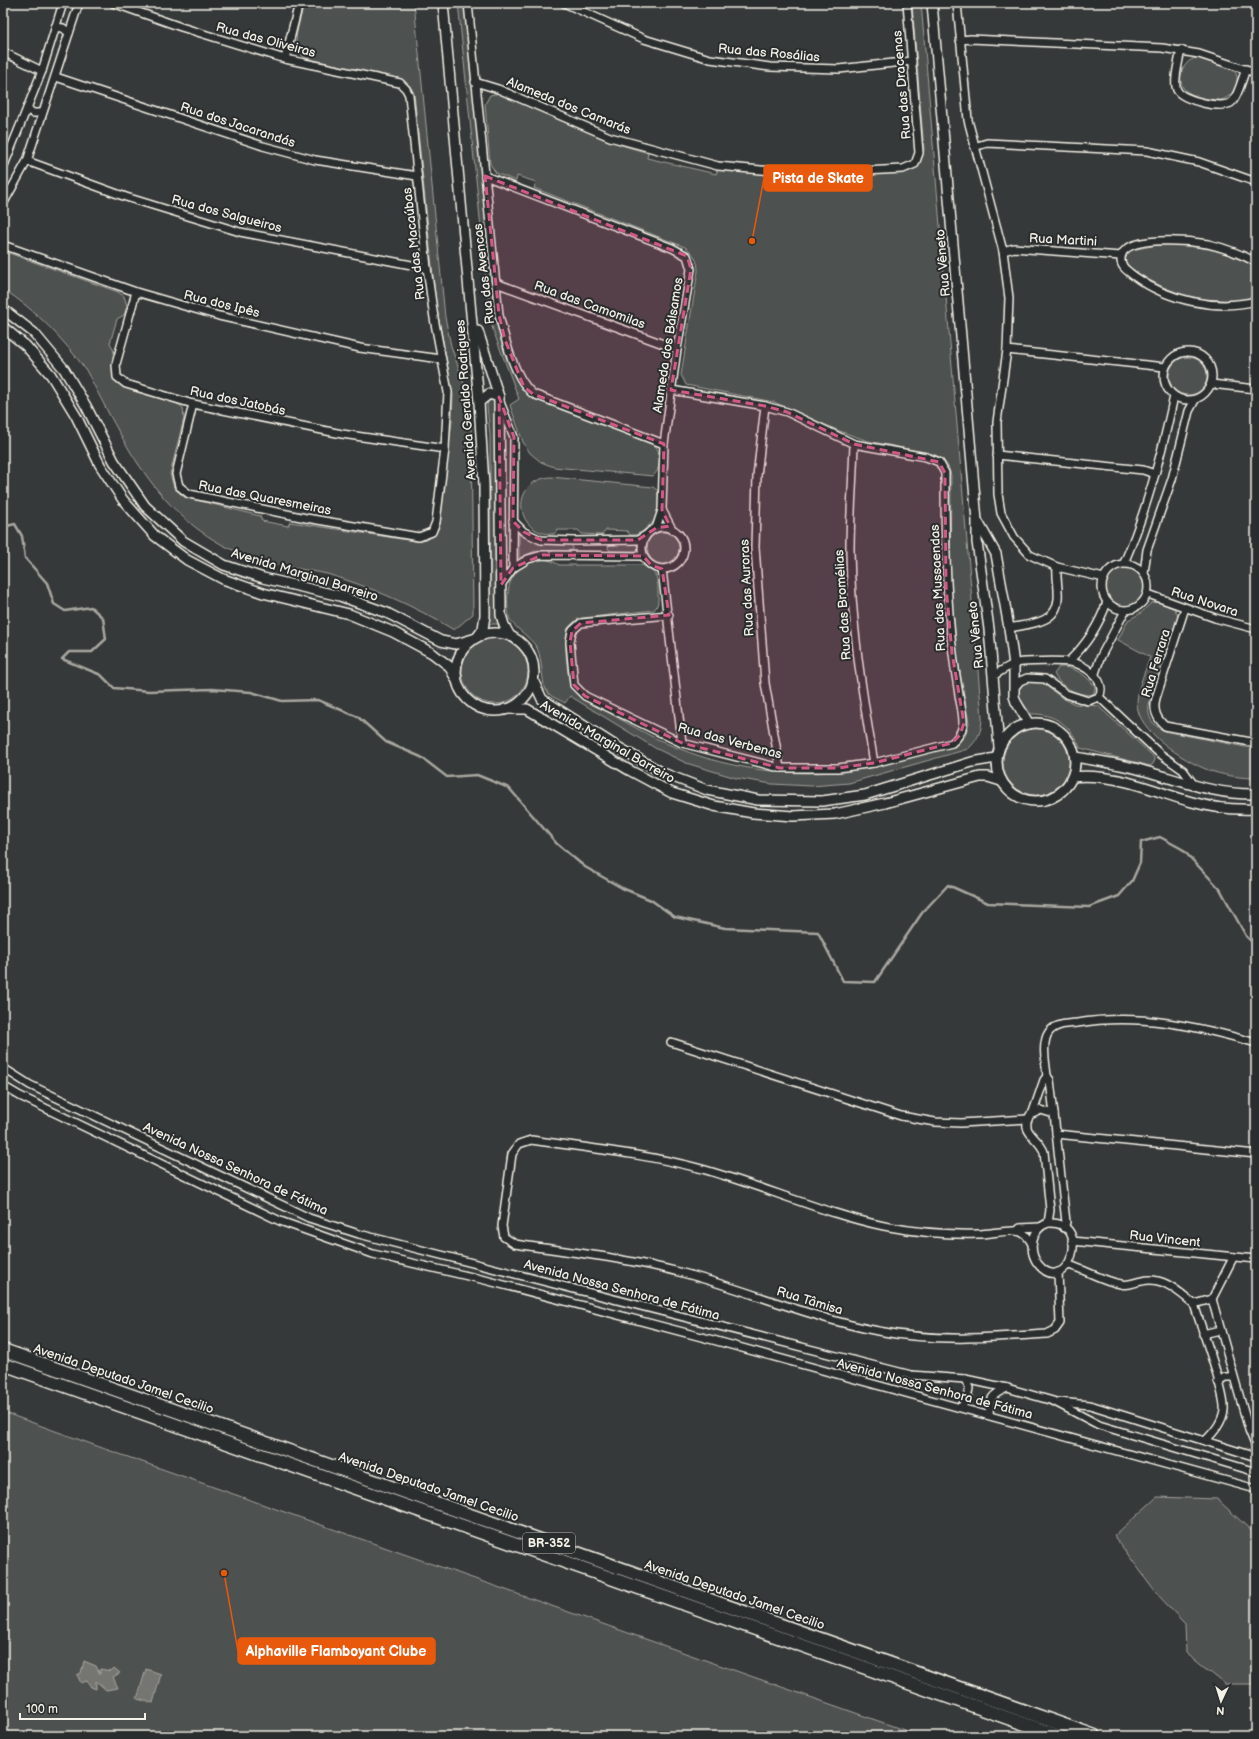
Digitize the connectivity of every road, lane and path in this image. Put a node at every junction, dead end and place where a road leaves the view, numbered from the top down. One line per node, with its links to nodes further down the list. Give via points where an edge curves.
1 (63, 3): 11 (street)
2 (79, 3): 12 (street)
3 (113, 3): 16 (street, Rua das Oliveiras)
4 (299, 3): 16 (street)
5 (443, 3): 41 (street, Rua das Avencas)
6 (468, 3): 22 (street, Rua das Avencas)
7 (564, 3): 17 (street, Rua das Rosálias, via 644,39 710,59 770,67 839,69)
8 (907, 3): 17 (street, Rua das Dracenas)
9 (932, 3): 67 (street, Rua Vêneto)
10 (957, 3): 13 (street)
11 (55, 27): 12 (street, via 63,28); 19 (street)
12 (69, 33): 21 (street)
13 (960, 40): 14 (street, via 1142,46); 26 (street, via 968,120)
14 (1181, 50): 18 (street); 18 (street, via 1176,86 1182,96 1218,106 1227,105 1233,101)
15 (3, 52): 19 (street)
16 (285, 59): 23 (street, Rua das Oliveiras, via 400,83)
17 (912, 62): 30 (street, Rua das Dracenas, via 919,153)
18 (1246, 69): 20 (street)
19 (42, 71): 24 (street)
20 (1256, 73)
21 (56, 77): 25 (street); 32 (street, Rua dos Jacarandás, via 263,146 315,160)
22 (476, 82): 30 (street, Alameda dos Camarás, via 610,137 718,166 806,174 903,169); 33 (street, Rua das Avencas)
23 (409, 95): 32 (street, Rua das Macaúbas)
24 (27, 109): 25 (street, via 33,113); 28 (street)
25 (42, 113): 29 (street)
26 (974, 147): 34 (street, via 987,143 1147,151 1199,162); 37 (street)
27 (3, 150): 28 (street)
28 (11, 153): 31 (street)
29 (27, 161): 35 (street); 40 (street, Rua dos Salgueiros, via 126,197 240,232)
30 (915, 164)
31 (3, 168)
32 (416, 176): 40 (street, Rua das Macaúbas)
33 (485, 176): 42 (street, Rua das Avencas); 47 (street, Alameda dos Bálsamos, via 687,256 691,269)
34 (1256, 182)
35 (3, 204)
36 (3, 245): 43 (street, Rua dos Ipês)
37 (1003, 251): 38 (street, Rua Martini, via 1014,248); 48 (street, via 1009,298)
38 (1121, 256): 39 (street, via 1131,245 1183,241 1222,248); 44 (street, via 1126,270 1148,285 1171,295 1210,304)
39 (1256, 262)
40 (427, 268): 49 (street, Rua das Macaúbas)
41 (469, 281): 55 (street, Avenida Geraldo Rodrigues, via 479,337); 57 (street, Avenida Geraldo Rodrigues)
42 (496, 283): 47 (street, Rua das Camomilas); 60 (street, Rua das Avencas, via 499,315 505,340 524,387 533,394)
43 (136, 292): 49 (street, Rua dos Ipês, via 219,316 360,348); 58 (street, Rua dos Jatobás, via 116,364 117,377 126,384)
44 (1256, 301)
45 (3, 309): 94 (street, Avenida Marginal Barreiro, via 34,334 64,369 114,461 145,506 183,541 224,565 263,578 340,596 387,613 441,641 456,644)
46 (3, 327): 99 (street, Avenida Marginal Barreiro, via 26,346 51,375 76,416 100,465 123,500 155,536 187,560 223,580 263,593 349,614 394,632 432,653 449,666)
47 (677, 349): 53 (street, Alameda dos Bálsamos)
48 (1008, 350): 50 (street); 63 (street, via 997,422)
49 (441, 359): 62 (street, Rua das Macaúbas, via 448,392)
50 (1165, 367): 51 (street, via 1174,356 1194,353 1207,362 1211,369); 54 (street, via 1165,386)
51 (1211, 384): 52 (street); 56 (street, via 1202,396)
52 (1256, 389)
53 (671, 390): 59 (street); 60 (street, Alameda dos Bálsamos)
54 (1174, 396): 56 (street, via 1187,401); 64 (street)
55 (498, 397): 57 (street, via 489,394); 66 (street, Avenida Geraldo Rodrigues, via 514,437); 85 (street, Avenida Geraldo Rodrigues)
56 (1195, 400): 83 (street, via 1189,411 1164,503 1147,550)
57 (479, 402): 94 (street, Avenida Geraldo Rodrigues, via 484,485 486,598 483,629)
58 (193, 404): 62 (street, Rua dos Jatobás, via 342,434); 70 (street, Rua das Quaresmeiras, via 176,474 179,486 189,494 306,518 419,537)
59 (765, 406): 61 (street, via 787,412); 112 (street, Rua das Auroras, via 756,476 755,547 765,684)
60 (664, 444): 65 (street, Alameda dos Bálsamos)
61 (854, 444): 105 (street, Rua das Mussaendas, via 926,457 939,462 945,473 946,586 952,653 964,723); 111 (street, Rua das Bromélias, via 850,550 853,611 859,672)
62 (445, 449): 70 (street, Rua das Macaúbas, via 436,522)
63 (997, 455): 64 (street, via 1143,470); 80 (street, via 998,494 1003,519 1030,555)
64 (1155, 474): 79 (street, via 1138,531)
65 (662, 510): 68 (street, Alameda dos Bálsamos); 69 (street, Alameda dos Bálsamos)
66 (513, 521): 72 (street, via 524,532 541,540); 81 (street, Avenida Geraldo Rodrigues)
67 (977, 521): 74 (street, Rua Vêneto); 78 (street, Rua Vêneto)
68 (656, 528): 69 (street); 71 (street)
69 (672, 529): 82 (street, Alameda dos Bálsamos, via 683,542 682,555 675,565)
70 (432, 532)
71 (646, 535): 73 (street, via 638,540); 77 (street, via 642,545)
72 (575, 541): 73 (street); 75 (street)
73 (605, 541): 76 (street)
74 (996, 554): 78 (street); 91 (street, Rua Vêneto)
75 (576, 556): 76 (street); 81 (street, via 542,555 528,559)
76 (605, 556): 77 (street)
77 (643, 556): 82 (street, via 651,565)
78 (979, 559): 97 (street, Rua Vêneto)
79 (1124, 563): 83 (street, via 1139,568); 84 (street, via 1112,568)
80 (1057, 567): 84 (street); 91 (street, via 1058,598 1054,612 1043,621)
81 (513, 568): 85 (street)
82 (662, 569): 90 (street)
83 (1144, 573): 86 (street, via 1149,587)
84 (1104, 578): 87 (street, via 1102,590)
85 (501, 585): 93 (street, Avenida Geraldo Rodrigues, via 501,615)
86 (1148, 594): 88 (street, Rua Novara); 89 (street, via 1139,606)
87 (1107, 602): 89 (street); 95 (street, via 1090,638)
88 (1185, 608): 92 (street, Rua Novara); 107 (street, Rua Ferrara, via 1156,698 1158,718 1165,726)
89 (1125, 611): 98 (street, via 1101,656)
90 (669, 614): 106 (street); 106 (street, Rua das Verbenas, via 581,623 572,631 570,642 574,685 585,696)
91 (1009, 628): 96 (street, Rua Vêneto)
92 (1256, 629)
93 (510, 636): 94 (street, via 488,633); 100 (street, via 522,643 530,654 534,667)
94 (476, 638): 99 (street, via 465,646 459,656)
95 (1069, 661): 96 (street); 98 (street, via 1084,667)
96 (1014, 665): 97 (street); 101 (street, Rua Vêneto)
97 (993, 676): 108 (street, Rua Vêneto)
98 (1094, 676): 102 (street, via 1102,688)
99 (456, 679): 103 (street, via 460,691 474,704 492,711)
100 (533, 680): 103 (street, via 523,698); 109 (street, Avenida Marginal Barreiro, via 542,699 663,773 707,790 758,800 822,801 865,795 972,762)
101 (1015, 688): 102 (street, via 1023,680 1040,679 1048,680 1066,694 1079,700 1092,701); 104 (street, Rua Vêneto, via 1016,702)
102 (1099, 697): 115 (street, via 1159,753 1183,770)
103 (505, 709): 114 (street, Avenida Marginal Barreiro, via 527,709 629,770 672,792 714,806 753,813 793,816 835,814 980,777)
104 (1029, 724): 108 (street, via 1012,732); 110 (street, via 1042,724 1064,735 1071,745)
105 (960, 736): 111 (street, Rua das Verbenas, via 952,743)
106 (682, 743): 112 (street, Rua das Verbenas)
107 (1256, 743)
108 (999, 747): 109 (street)
109 (996, 758): 114 (street)
110 (1075, 758): 113 (street); 115 (street, via 1143,770)
111 (874, 763): 112 (street, Rua das Verbenas, via 838,768)
112 (780, 768)
113 (1072, 777): 114 (street, via 1058,794 1038,802 1017,797); 117 (street, via 1099,777 1139,785 1204,805)
114 (1001, 781)
115 (1196, 786): 116 (street, via 1220,792)
116 (1256, 794)
117 (1256, 809)
118 (671, 1042): 125 (street, via 901,1116 935,1122 961,1123)
119 (1256, 1043): 121 (street, via 1201,1028 1158,1021 1114,1019 1064,1025 1053,1028 1046,1038)
120 (3, 1068): 145 (street, Avenida Nossa Senhora de Fátima, via 30,1085 309,1218 359,1234 911,1375)
121 (1047, 1076): 123 (street); 124 (street, via 1050,1080)
122 (3, 1086): 149 (street, Avenida Nossa Senhora de Fátima, via 280,1221 373,1254 485,1280)
123 (1033, 1112): 124 (street, via 1041,1110); 125 (street)
124 (1054, 1114): 126 (street)
125 (1028, 1119): 128 (street, via 1027,1131 1044,1152 1050,1210)
126 (1056, 1134): 127 (street); 130 (street, via 1066,1222)
127 (1256, 1154)
128 (1048, 1223): 129 (street); 130 (street, via 1056,1223)
129 (1040, 1227): 131 (street, via 1020,1228); 133 (street, via 1034,1234)
130 (1064, 1228): 132 (street)
131 (1018, 1231): 133 (street, via 1028,1236); 137 (street, Rua Tâmisa, via 961,1234 885,1226 848,1217 680,1164 641,1155 531,1140 519,1144 512,1154 502,1226 504,1237 515,1244 648,1264 715,1282 807,1314 845,1324 926,1337 962,1339 1047,1334 1055,1330 1060,1323)
132 (1072, 1241): 134 (street, Rua Vincent); 136 (street, via 1072,1256)
133 (1032, 1244): 137 (street, via 1038,1264 1045,1270)
134 (1233, 1258): 135 (street, Rua Vincent); 138 (street)
135 (1256, 1259)
136 (1068, 1265): 137 (street); 139 (street, via 1120,1284 1131,1285 1151,1280 1162,1282)
137 (1058, 1272)
138 (1212, 1299): 139 (street); 140 (street)
139 (1194, 1304): 141 (street)
140 (1220, 1330): 141 (street); 144 (street)
141 (1203, 1334): 146 (street)
142 (3, 1350): 157 (highway, Avenida Deputado Jamel Cecilio / BR-352)
143 (3, 1364): 156 (highway, Avenida Deputado Jamel Cecilio / BR-352)
144 (1234, 1377): 146 (street, via 1225,1377); 152 (street)
145 (965, 1379): 147 (street, Avenida Nossa Senhora de Fátima); 149 (street, via 969,1388 967,1399)
146 (1218, 1382): 151 (street, via 1224,1409 1214,1432)
147 (1007, 1388): 148 (street, Avenida Nossa Senhora de Fátima); 150 (street, via 990,1399)
148 (1053, 1401): 151 (street, via 1090,1405); 154 (street, Avenida Nossa Senhora de Fátima, via 1099,1424)
149 (961, 1407): 150 (street, Avenida Nossa Senhora de Fátima)
150 (989, 1414): 155 (street, Avenida Nossa Senhora de Fátima)
151 (1205, 1441): 153 (street)
152 (1256, 1447)
153 (1256, 1456)
154 (1256, 1472)
155 (1256, 1489)
156 (1059, 1736)
157 (1095, 1736)

